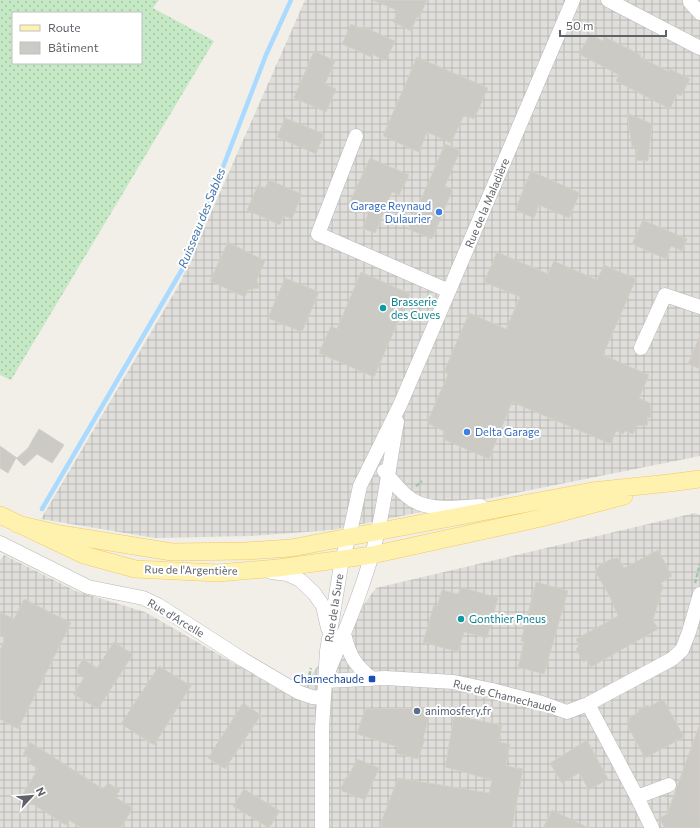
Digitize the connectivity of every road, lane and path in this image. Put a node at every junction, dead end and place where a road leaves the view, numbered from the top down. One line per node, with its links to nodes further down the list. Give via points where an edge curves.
1 (573, 0): 7 (street, Rue de la Maladière)
2 (608, 0): 5 (street)
3 (691, 2): 4 (street)
4 (700, 13)
5 (700, 48)
6 (356, 136): 7 (street, via 318,234)
7 (449, 291): 10 (street, Rue de la Maladière)
8 (700, 307): 9 (street, via 665,295)
9 (641, 348)
10 (400, 405): 11 (street, Rue de la Maladière); 12 (street, Rue de la Maladière)
11 (373, 461): 12 (street); 19 (street, Rue de la Maladière, via 360,486)
12 (388, 475): 15 (street, via 407,496 420,505 443,508); 18 (street, Rue de la Maladière)
13 (700, 478): 14 (main road)
14 (669, 483): 15 (main road, Rue de l'Argentière, via 592,491); 21 (main road, Rue de l'Argentière, via 541,518)
15 (516, 505): 18 (main road, Rue de l'Argentière)
16 (0, 515): 17 (main road, Rue de l'Argentière)
17 (17, 524): 19 (main road, Rue de l'Argentière, via 60,534 172,552 284,548); 24 (main road, Rue de l'Argentière, via 84,555 135,569 218,572)
18 (378, 531): 19 (main road, Rue de l'Argentière); 21 (street, Rue de la Maladière)
19 (349, 537): 22 (street, Rue de la Sure)
20 (0, 543): 30 (street, Rue d'Arcelle, via 88,587 143,598 158,605 298,692)
21 (372, 555): 22 (main road, Rue de l'Argentière); 26 (street, Rue de la Sure)
22 (342, 559): 24 (main road, Rue de l'Argentière); 27 (street, Rue de la Sure)
23 (700, 564): 25 (path)
24 (255, 570): 27 (street, via 287,574 300,580 323,606)
25 (697, 590): 31 (street, Rue de Chamechaude, via 689,632 682,650 672,659)
26 (344, 634): 28 (street, via 352,660); 29 (street, Rue de la Sure)
27 (329, 635): 29 (street, Rue de la Sure)
28 (372, 679): 29 (street, Rue de Chamechaude); 31 (street, Rue de Chamechaude, via 454,682 567,712)
29 (325, 681): 30 (street, Rue de la Sure)
30 (324, 698): 34 (street, Rue de la Sure)
31 (588, 704): 33 (street)
32 (669, 785): 33 (street)
33 (637, 797): 35 (street)
34 (322, 828)
35 (652, 828)

